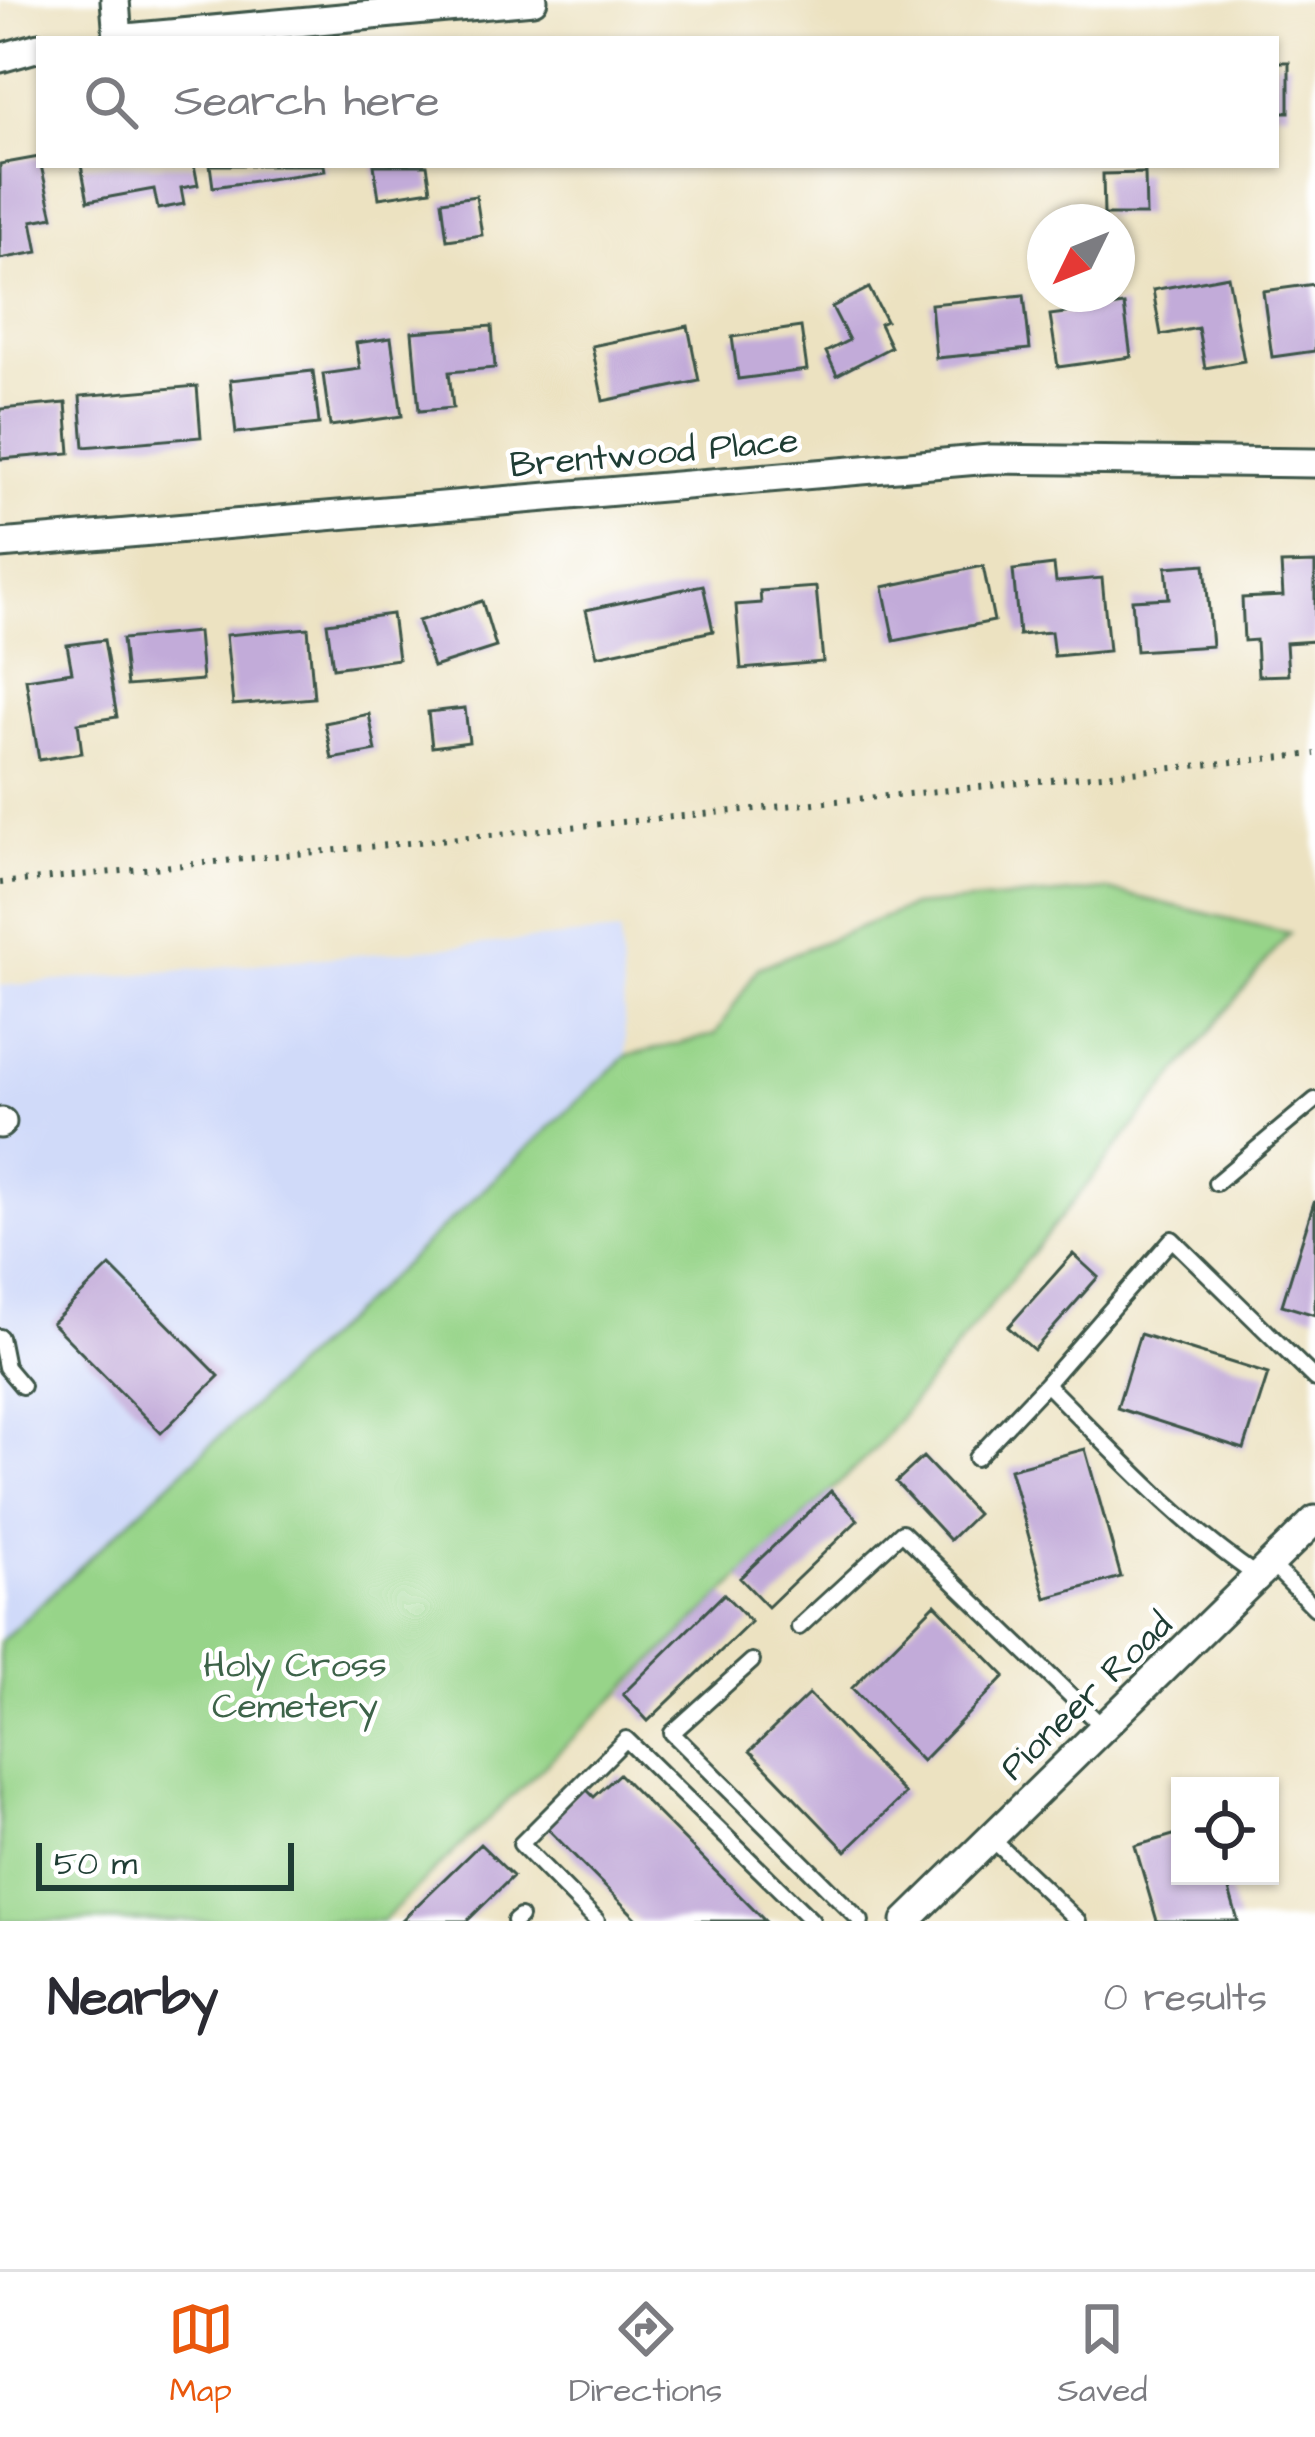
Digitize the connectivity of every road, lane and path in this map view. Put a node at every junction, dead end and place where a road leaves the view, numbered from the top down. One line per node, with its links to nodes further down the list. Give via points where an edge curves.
1 (115, 0): 3 (street)
2 (533, 0): 4 (street)
3 (117, 36)
4 (149, 36)
5 (36, 48): 6 (street)
6 (0, 58)
7 (1315, 463): 8 (street, Brentwood Place, via 990,459)
8 (0, 544)
9 (1315, 754): 10 (path)
10 (0, 883)
11 (1315, 1100): 12 (lane)
12 (1216, 1183)
13 (0, 1337): 16 (lane, via 6,1367)
14 (1315, 1378): 15 (lane, via 1172,1239)
15 (1046, 1384): 17 (lane); 19 (lane, via 1230,1558)
16 (22, 1386)
17 (976, 1458)
18 (1315, 1520): 19 (street, Pioneer Road)
19 (1264, 1570): 20 (lane); 23 (street, Pioneer Road)
20 (1315, 1608)
21 (799, 1627): 23 (lane, via 902,1532)
22 (752, 1660): 27 (lane, via 672,1733)
23 (1103, 1727): 24 (street, Pioneer Road)
24 (991, 1838): 28 (street, Pioneer Road); 29 (lane)
25 (597, 1921): 26 (lane, via 520,1844 626,1739)
26 (812, 1921)
27 (862, 1921)
28 (906, 1921)
29 (1078, 1921)

